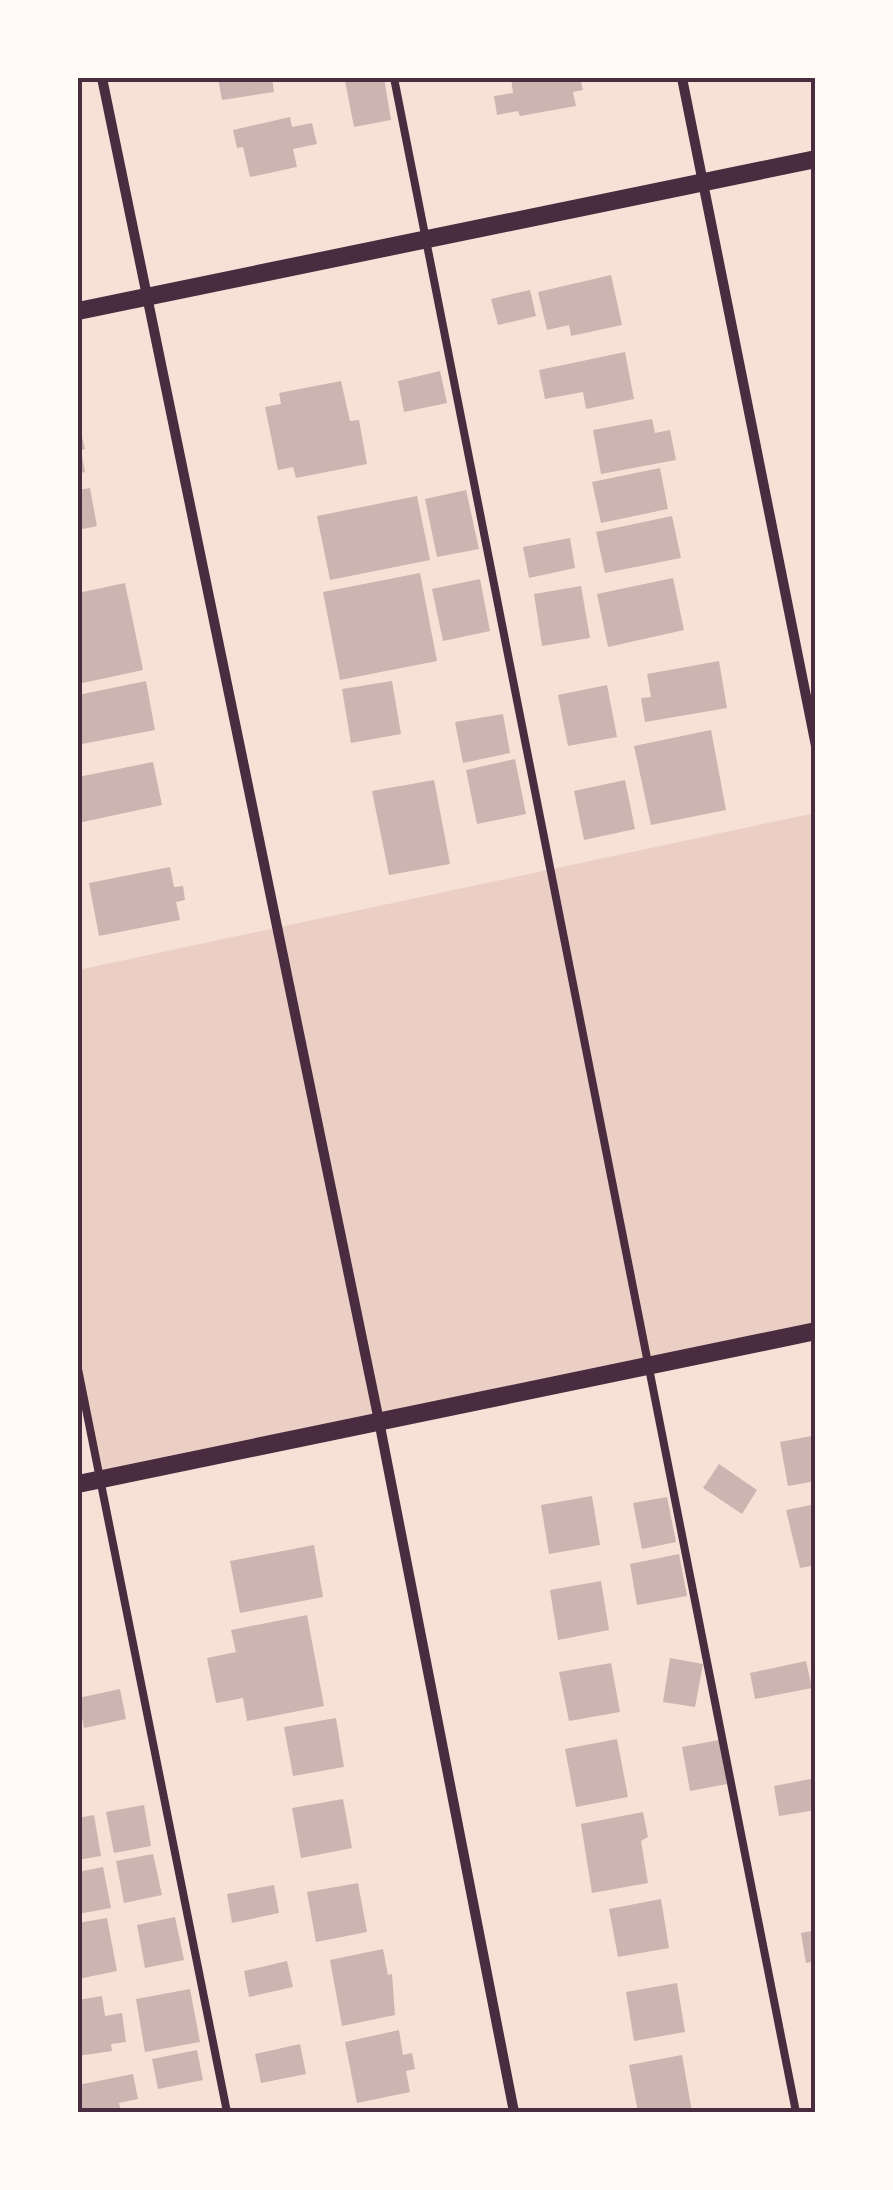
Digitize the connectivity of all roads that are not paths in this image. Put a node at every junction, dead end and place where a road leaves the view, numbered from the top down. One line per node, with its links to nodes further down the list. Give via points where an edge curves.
1 (102, 78): 7 (street)
2 (394, 78): 6 (lane)
3 (682, 78): 5 (street)
4 (816, 159): 5 (street)
5 (703, 182): 6 (street); 9 (street)
6 (426, 239): 7 (street); 11 (lane)
7 (146, 297): 8 (street); 13 (street)
8 (78, 311)
9 (816, 746)
10 (816, 1332): 11 (street)
11 (648, 1364): 13 (street); 18 (lane)
12 (78, 1369): 14 (lane)
13 (379, 1421): 14 (street); 17 (street)
14 (100, 1480): 15 (street); 16 (lane)
15 (78, 1484)
16 (227, 2112)
17 (514, 2112)
18 (796, 2112)

